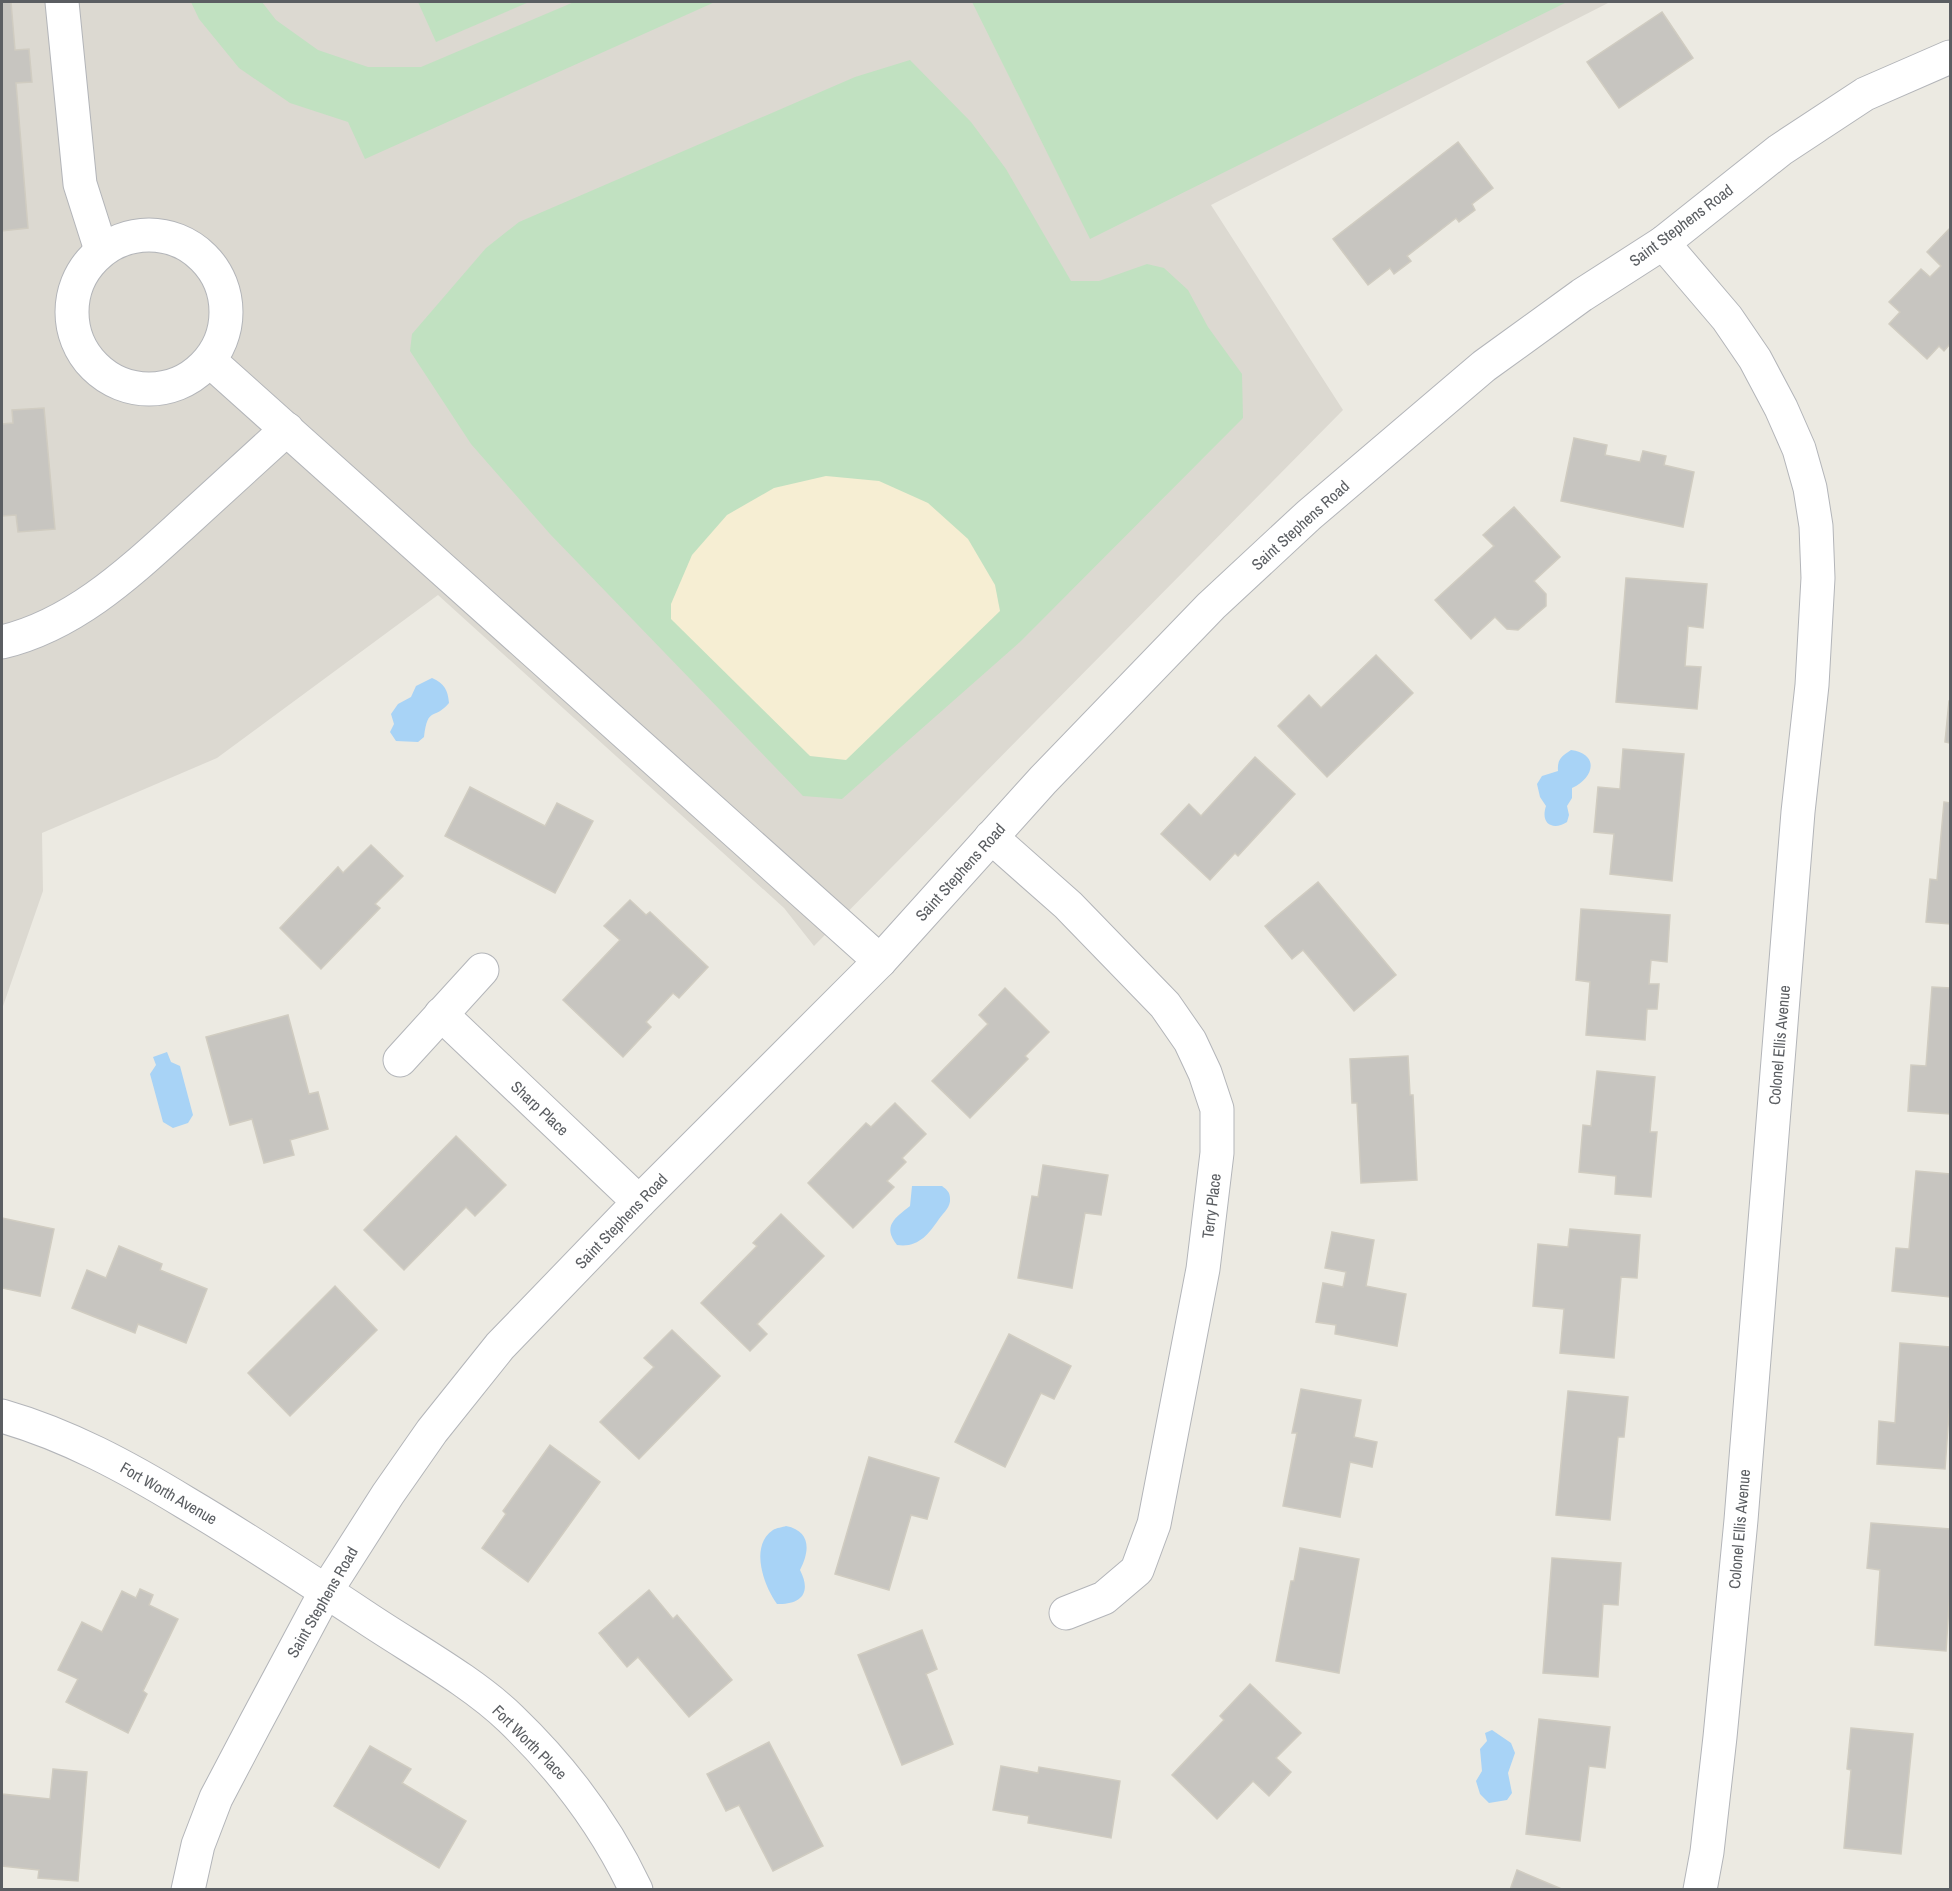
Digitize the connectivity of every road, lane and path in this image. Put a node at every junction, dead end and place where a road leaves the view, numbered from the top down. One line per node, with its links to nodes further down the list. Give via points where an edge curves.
1 (62, 2): 4 (street, via 80,184)
2 (1950, 57): 3 (street, Saint Stephens Road, via 1865,94 1780,150)
3 (1663, 243): 8 (street, Saint Stephens Road, via 1582,295 1484,366 1309,515 1211,606); 19 (street, Colonel Ellis Avenue, via 1727,318 1781,408 1810,488 1818,578 1742,1508 1720,1737)
4 (101, 250): 5 (street, via 123,238 148,234 173,238 195,249 212,267 223,290 226,314 222,339); 5 (street, via 84,269 73,293 71,320 78,345 93,366 115,382 140,389 166,388 190,378)
5 (210, 361): 6 (street)
6 (287, 429): 7 (street, via 119,581 72,614); 9 (street)
7 (2, 642)
8 (991, 837): 9 (street, Saint Stephens Road); 16 (street, Terry Place, via 1068,904 1165,1005 1190,1041 1217,1109 1217,1153 1203,1269 1154,1524 1137,1570 1104,1598)
9 (880, 961): 13 (street, Saint Stephens Road)
10 (482, 970): 11 (street)
11 (441, 1014): 12 (street); 13 (street, Sharp Place)
12 (400, 1060)
13 (639, 1202): 15 (street, Saint Stephens Road, via 500,1347 439,1422)
14 (2, 1416): 15 (street, Fort Worth Avenue, via 60,1436 121,1464)
15 (326, 1591): 17 (street, Saint Stephens Road, via 216,1798 198,1845); 18 (street, Fort Worth Place, via 470,1686 509,1717 582,1796)
16 (1066, 1613)
17 (188, 1890)
18 (636, 1890)
19 (1700, 1890)

